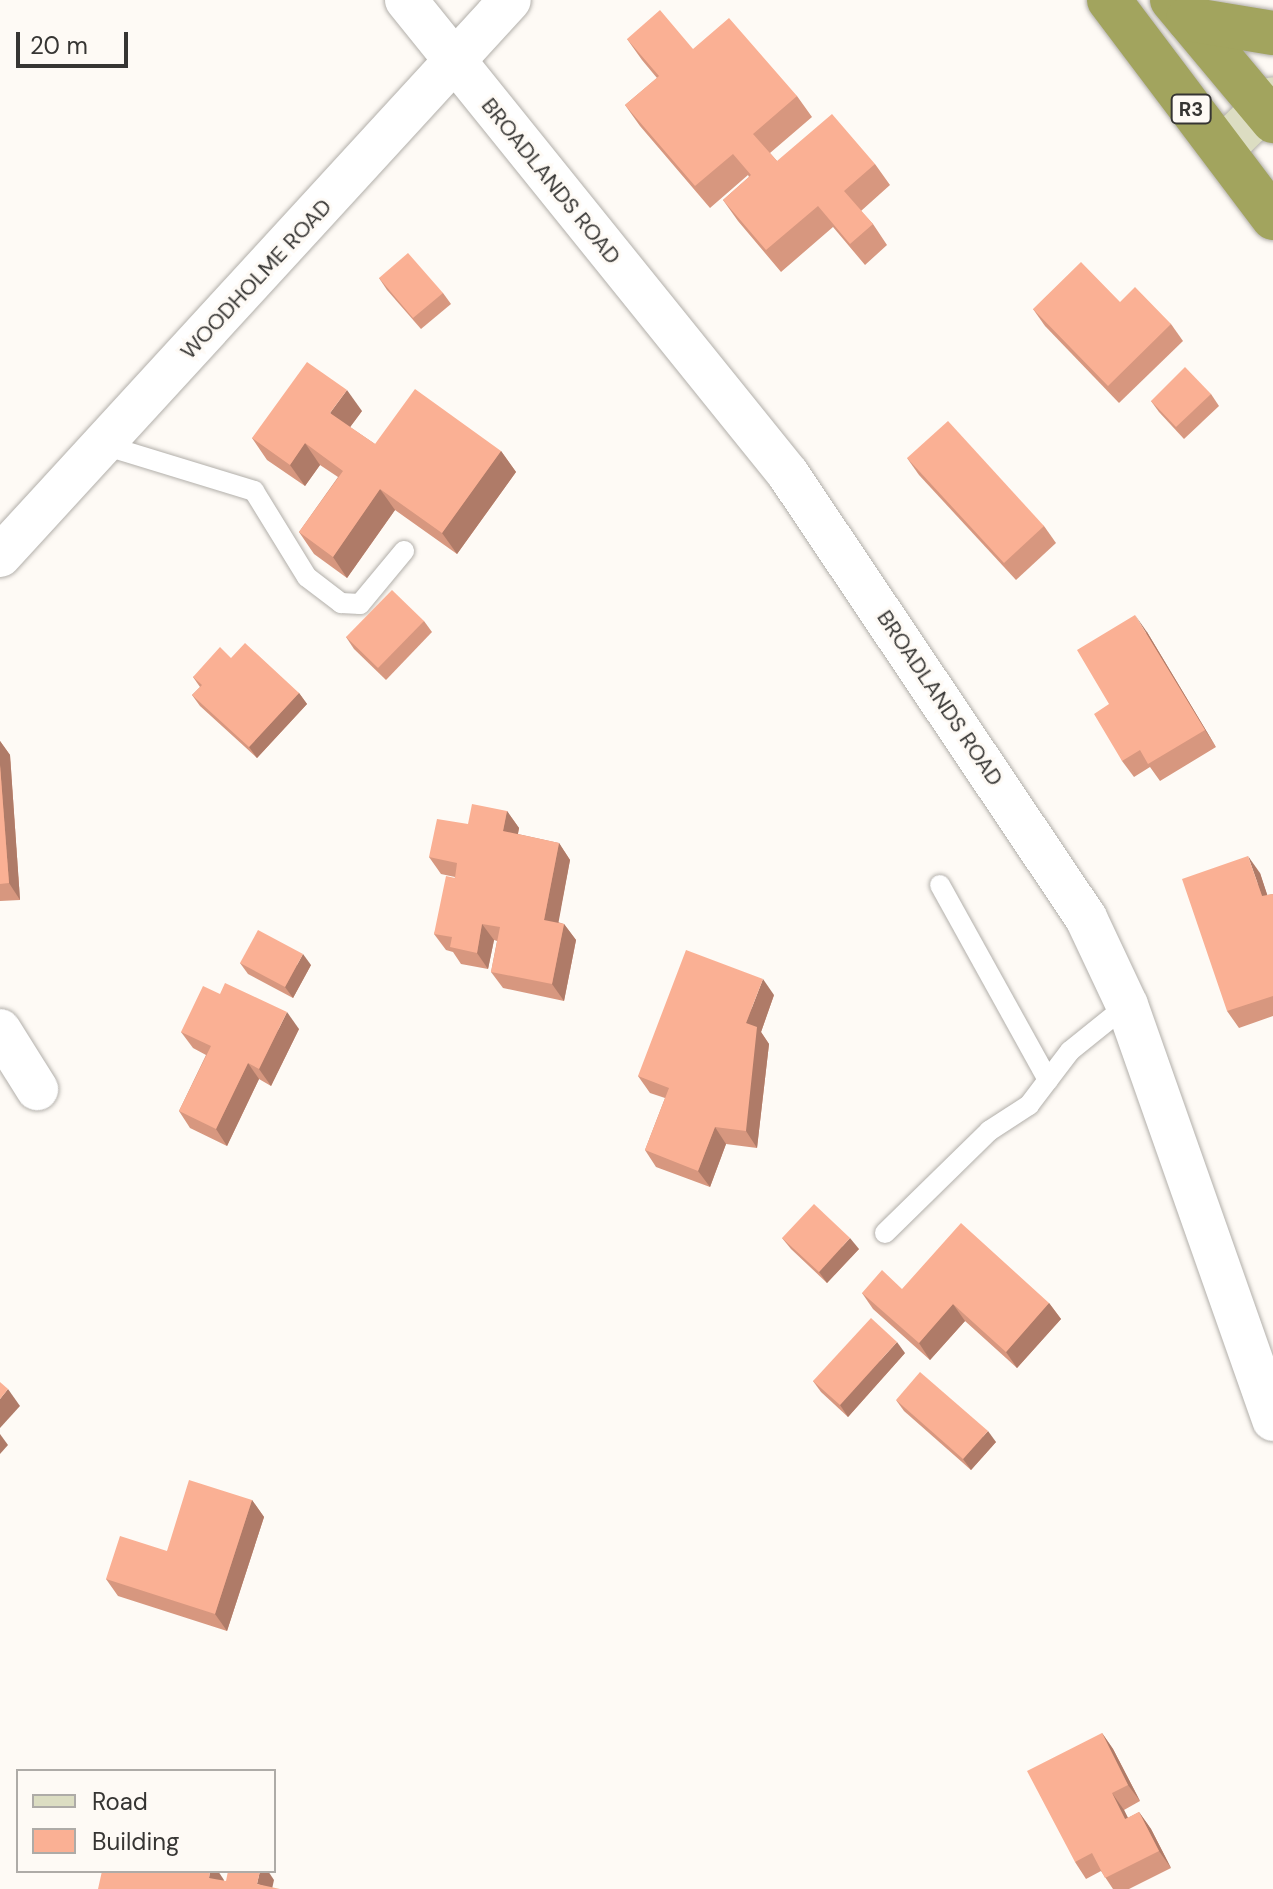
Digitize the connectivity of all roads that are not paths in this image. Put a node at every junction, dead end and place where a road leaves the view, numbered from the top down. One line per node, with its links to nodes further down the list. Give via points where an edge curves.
1 (406, 0): 6 (street, BROADLANDS ROAD)
2 (510, 0): 6 (street, WOODHOLME ROAD)
3 (1109, 0): 8 (highway, R3)
4 (1180, 9): 5 (highway); 7 (highway, R3)
5 (1273, 33)
6 (455, 62): 10 (street, WOODHOLME ROAD); 14 (street, BROADLANDS ROAD, via 788,474 1086,918)
7 (1270, 109): 8 (main road)
8 (1222, 149): 9 (highway, R3)
9 (1273, 218)
10 (104, 445): 11 (lane, via 254,491 299,568 341,603 360,604); 12 (street, WOODHOLME ROAD)
11 (404, 551)
12 (0, 556)
13 (940, 885): 16 (lane)
14 (1127, 1005): 16 (lane, via 1070,1051); 19 (street, BROADLANDS ROAD)
15 (0, 1030): 17 (street)
16 (1048, 1080): 18 (lane)
17 (37, 1089)
18 (885, 1233)
19 (1273, 1420)

